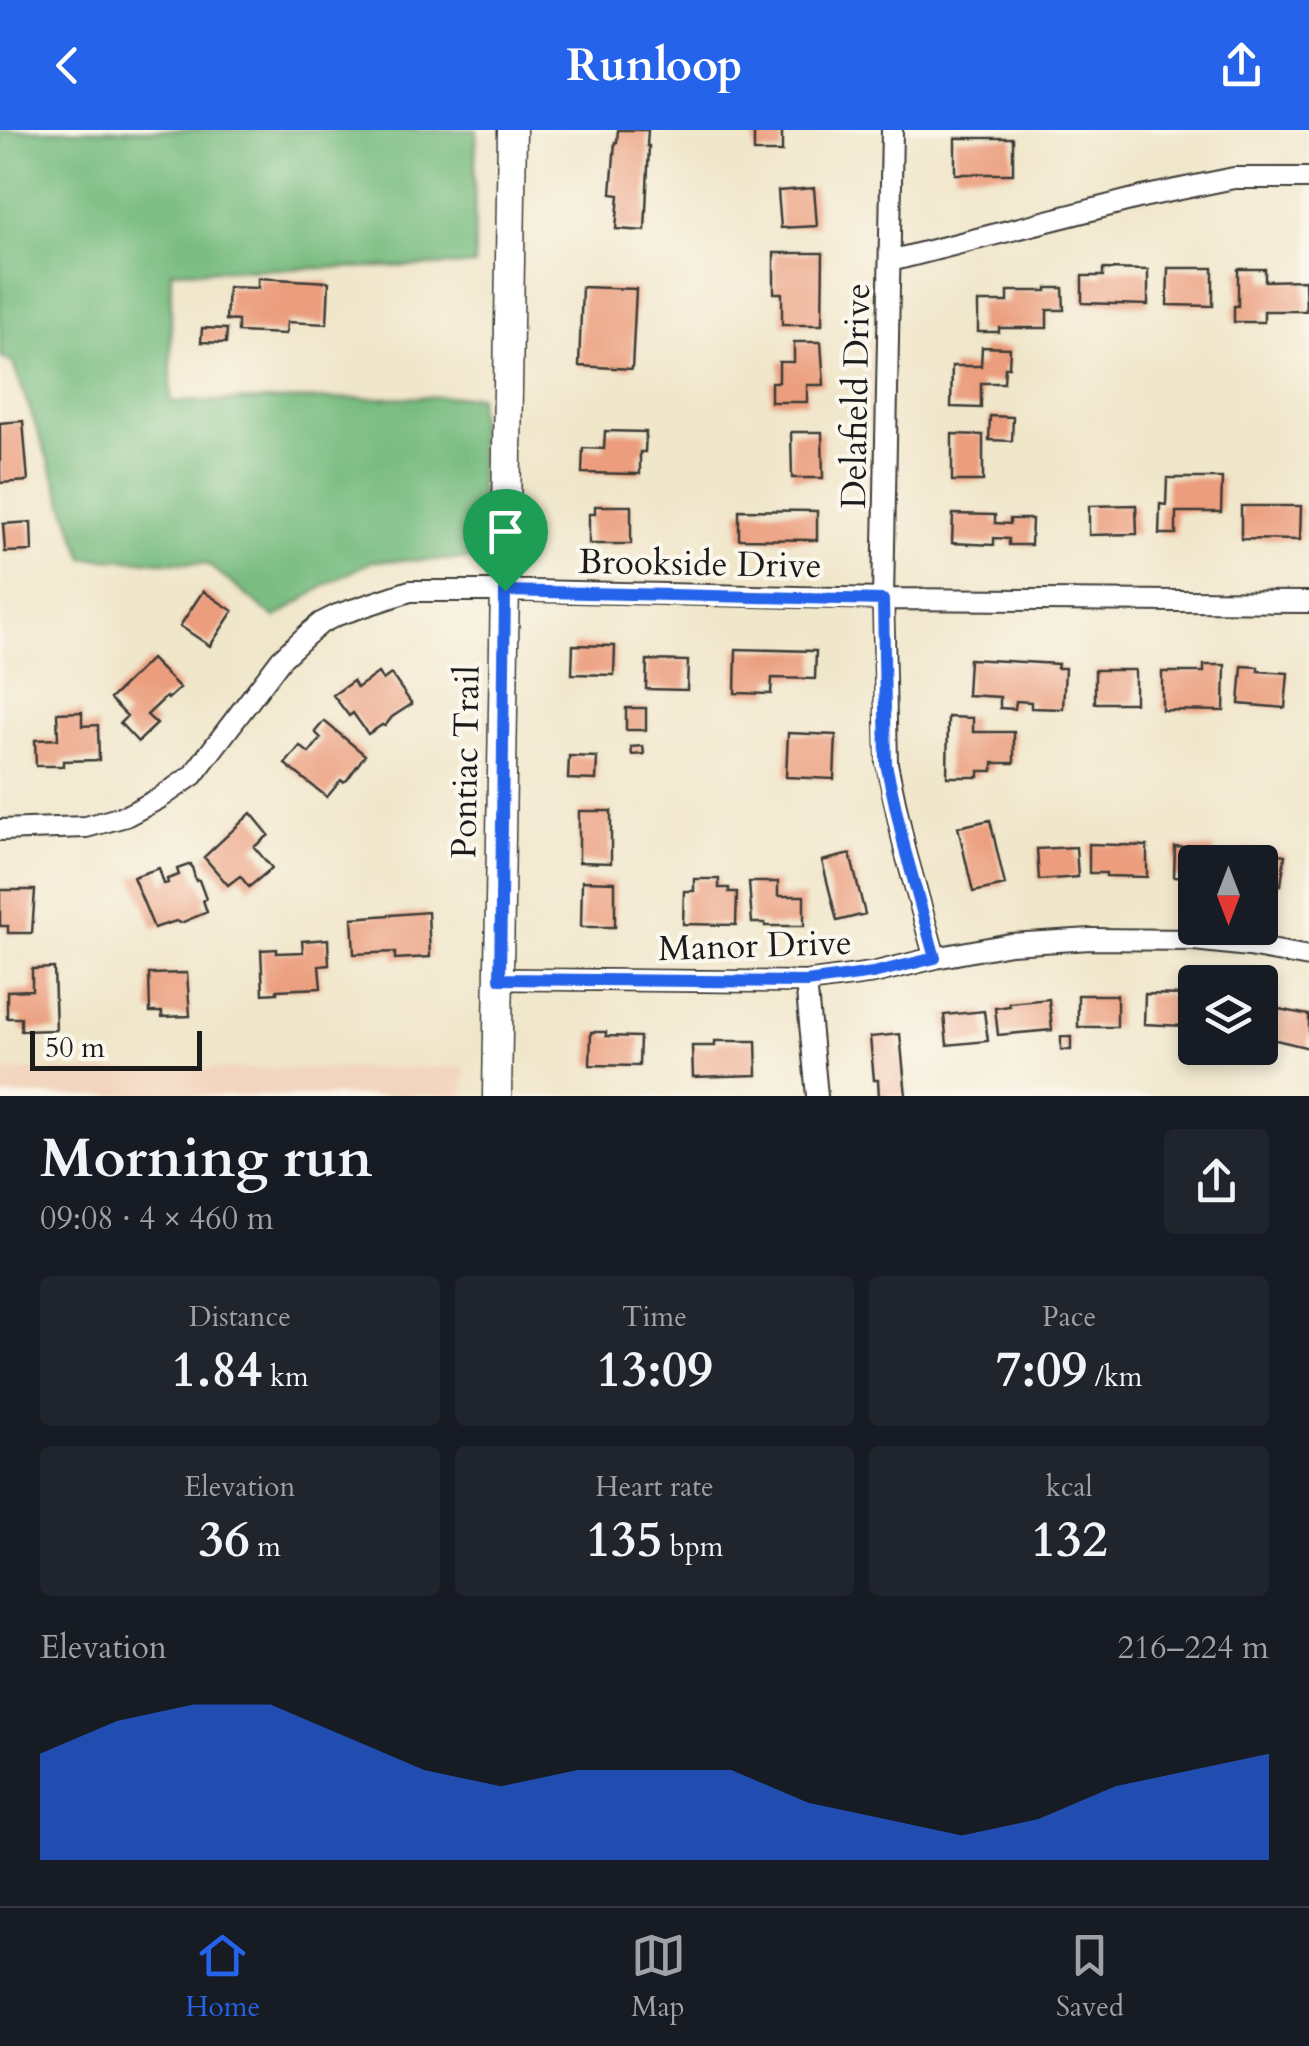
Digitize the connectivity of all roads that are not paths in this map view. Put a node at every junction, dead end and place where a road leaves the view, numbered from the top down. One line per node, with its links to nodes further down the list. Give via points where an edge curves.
1 (512, 130): 5 (main road, Pontiac Trail)
2 (892, 130): 4 (street, Delafield Drive)
3 (1309, 178): 4 (street, via 1234,178)
4 (890, 262): 6 (street, Delafield Drive)
5 (505, 591): 6 (street, Brookside Drive); 8 (street, Brookside Drive, via 410,591 321,623 281,659 193,775 160,798 86,827); 11 (main road, Pontiac Trail)
6 (883, 600): 7 (street, Brookside Drive); 10 (street, Delafield Drive, via 886,764)
7 (1309, 602)
8 (0, 830)
9 (1309, 957): 10 (street, Manor Drive, via 1127,938 1010,944)
10 (935, 958): 12 (street, Manor Drive)
11 (500, 979): 12 (street, Manor Drive); 13 (main road, Pontiac Trail)
12 (806, 982): 14 (street)
13 (498, 1096)
14 (817, 1096)

